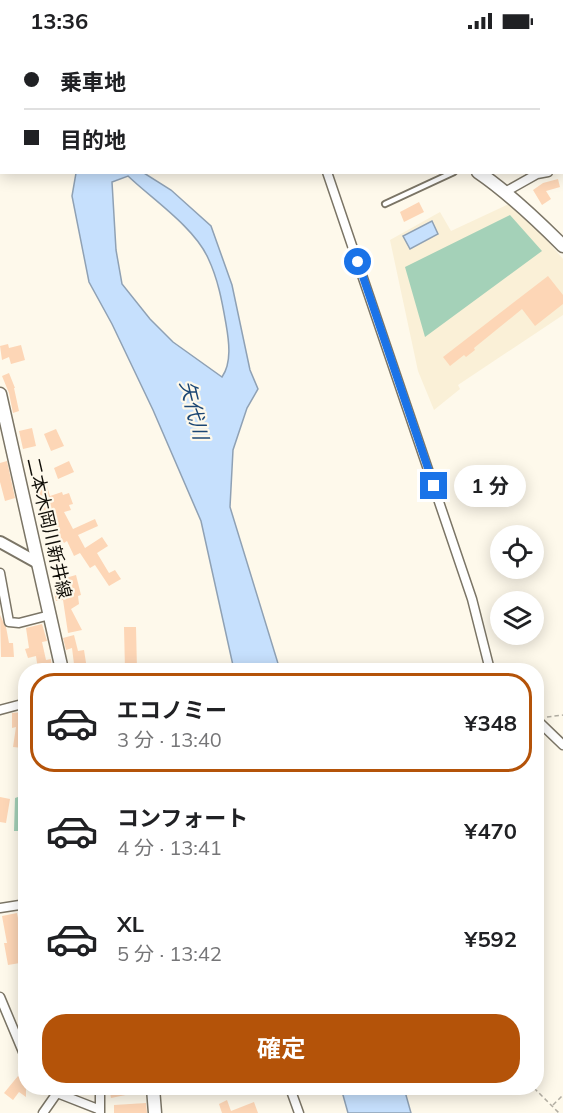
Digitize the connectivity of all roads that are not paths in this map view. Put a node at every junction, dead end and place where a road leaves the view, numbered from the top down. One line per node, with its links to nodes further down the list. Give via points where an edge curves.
1 (328, 174): 14 (street, via 472,598)
2 (450, 174): 6 (lane)
3 (481, 174): 5 (main road)
4 (537, 174): 5 (street)
5 (505, 192): 7 (main road)
6 (385, 204)
7 (563, 246)
8 (0, 394): 10 (main road, 二本木岡川新井線)
9 (0, 542): 10 (street)
10 (38, 563): 12 (main road, 二本木岡川新井線)
11 (0, 573): 12 (street, via 9,622)
12 (50, 615): 13 (main road, 二本木岡川新井線)
13 (60, 663)
14 (488, 663)
15 (18, 705): 16 (street)
16 (0, 710)
17 (544, 722): 18 (street)
18 (563, 745)
19 (18, 905): 20 (street)
20 (0, 908)
21 (0, 997): 22 (street)
22 (18, 1040)
23 (56, 1095): 29 (street)
24 (59, 1095): 28 (street)
25 (100, 1095): 28 (street)
26 (154, 1095): 30 (main road)
27 (293, 1095): 31 (street)
28 (99, 1111)
29 (44, 1113)
30 (155, 1113)
31 (299, 1113)

